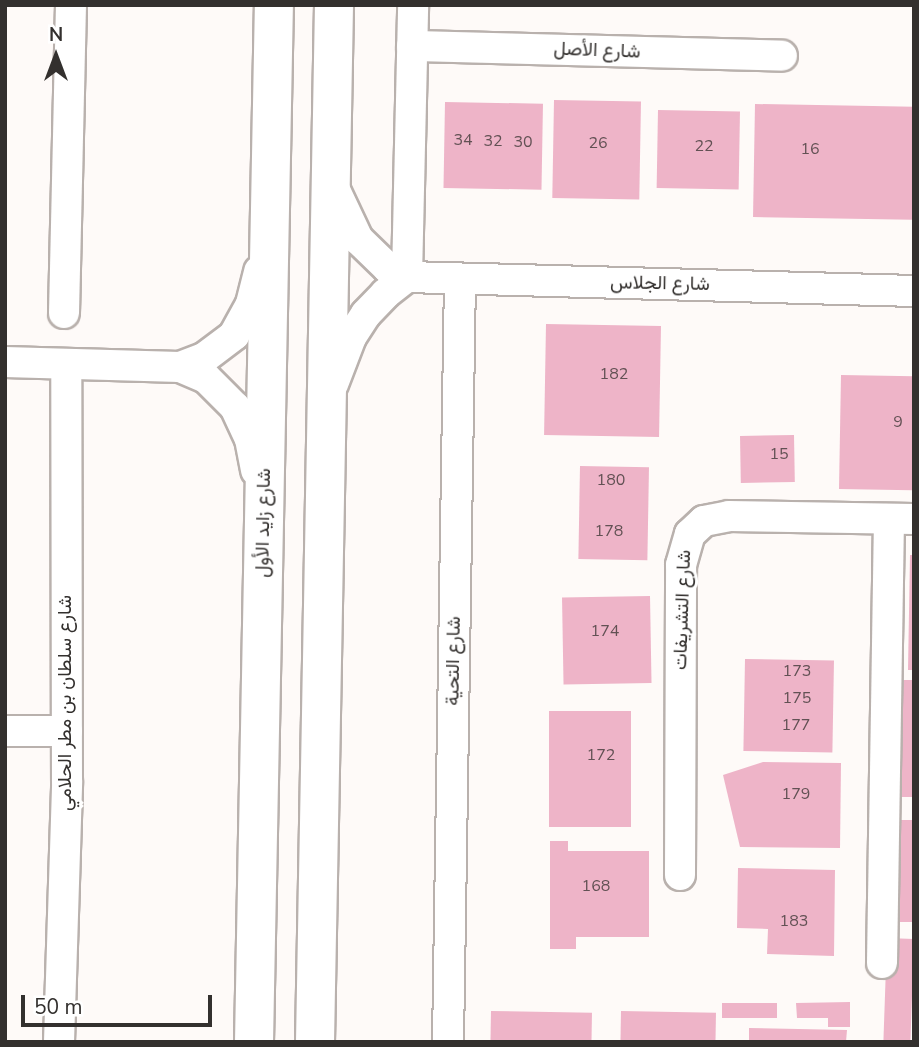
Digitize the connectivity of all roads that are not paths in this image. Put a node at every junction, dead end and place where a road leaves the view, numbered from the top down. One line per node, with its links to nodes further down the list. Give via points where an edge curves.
1 (71, 5): 12 (street)
2 (274, 5): 8 (main road, شارع زايد الأول)
3 (334, 5): 7 (main road)
4 (413, 5): 5 (street)
5 (412, 46): 6 (street, شارع الأصل); 9 (street)
6 (782, 56)
7 (331, 183): 9 (street, شارع الجلاس, via 358,239 388,268); 16 (main road)
8 (271, 219): 15 (street, via 242,324 220,348); 17 (main road, شارع زايد الأول)
9 (407, 277): 10 (street, شارع الجلاس); 16 (street, via 384,294 351,337)
10 (460, 281): 11 (street, شارع الجلاس); 26 (street, شارع التحية)
11 (914, 290)
12 (64, 313)
13 (5, 362): 14 (street)
14 (66, 364): 15 (street); 20 (street, شارع سلطان بن مطر الحلامي)
15 (180, 367): 17 (street, via 206,378 235,407 250,439)
16 (327, 402): 25 (main road)
17 (264, 508): 24 (main road, شارع زايد الأول)
18 (902, 519): 21 (street, شارع التشريفات, via 729,516 704,521 686,541 681,565); 22 (street)
19 (5, 731): 20 (street)
20 (67, 731): 23 (street, شارع سلطان بن مطر الحلامي)
21 (680, 875)
22 (882, 963)
23 (59, 1042)
24 (254, 1042)
25 (315, 1042)
26 (448, 1042)

